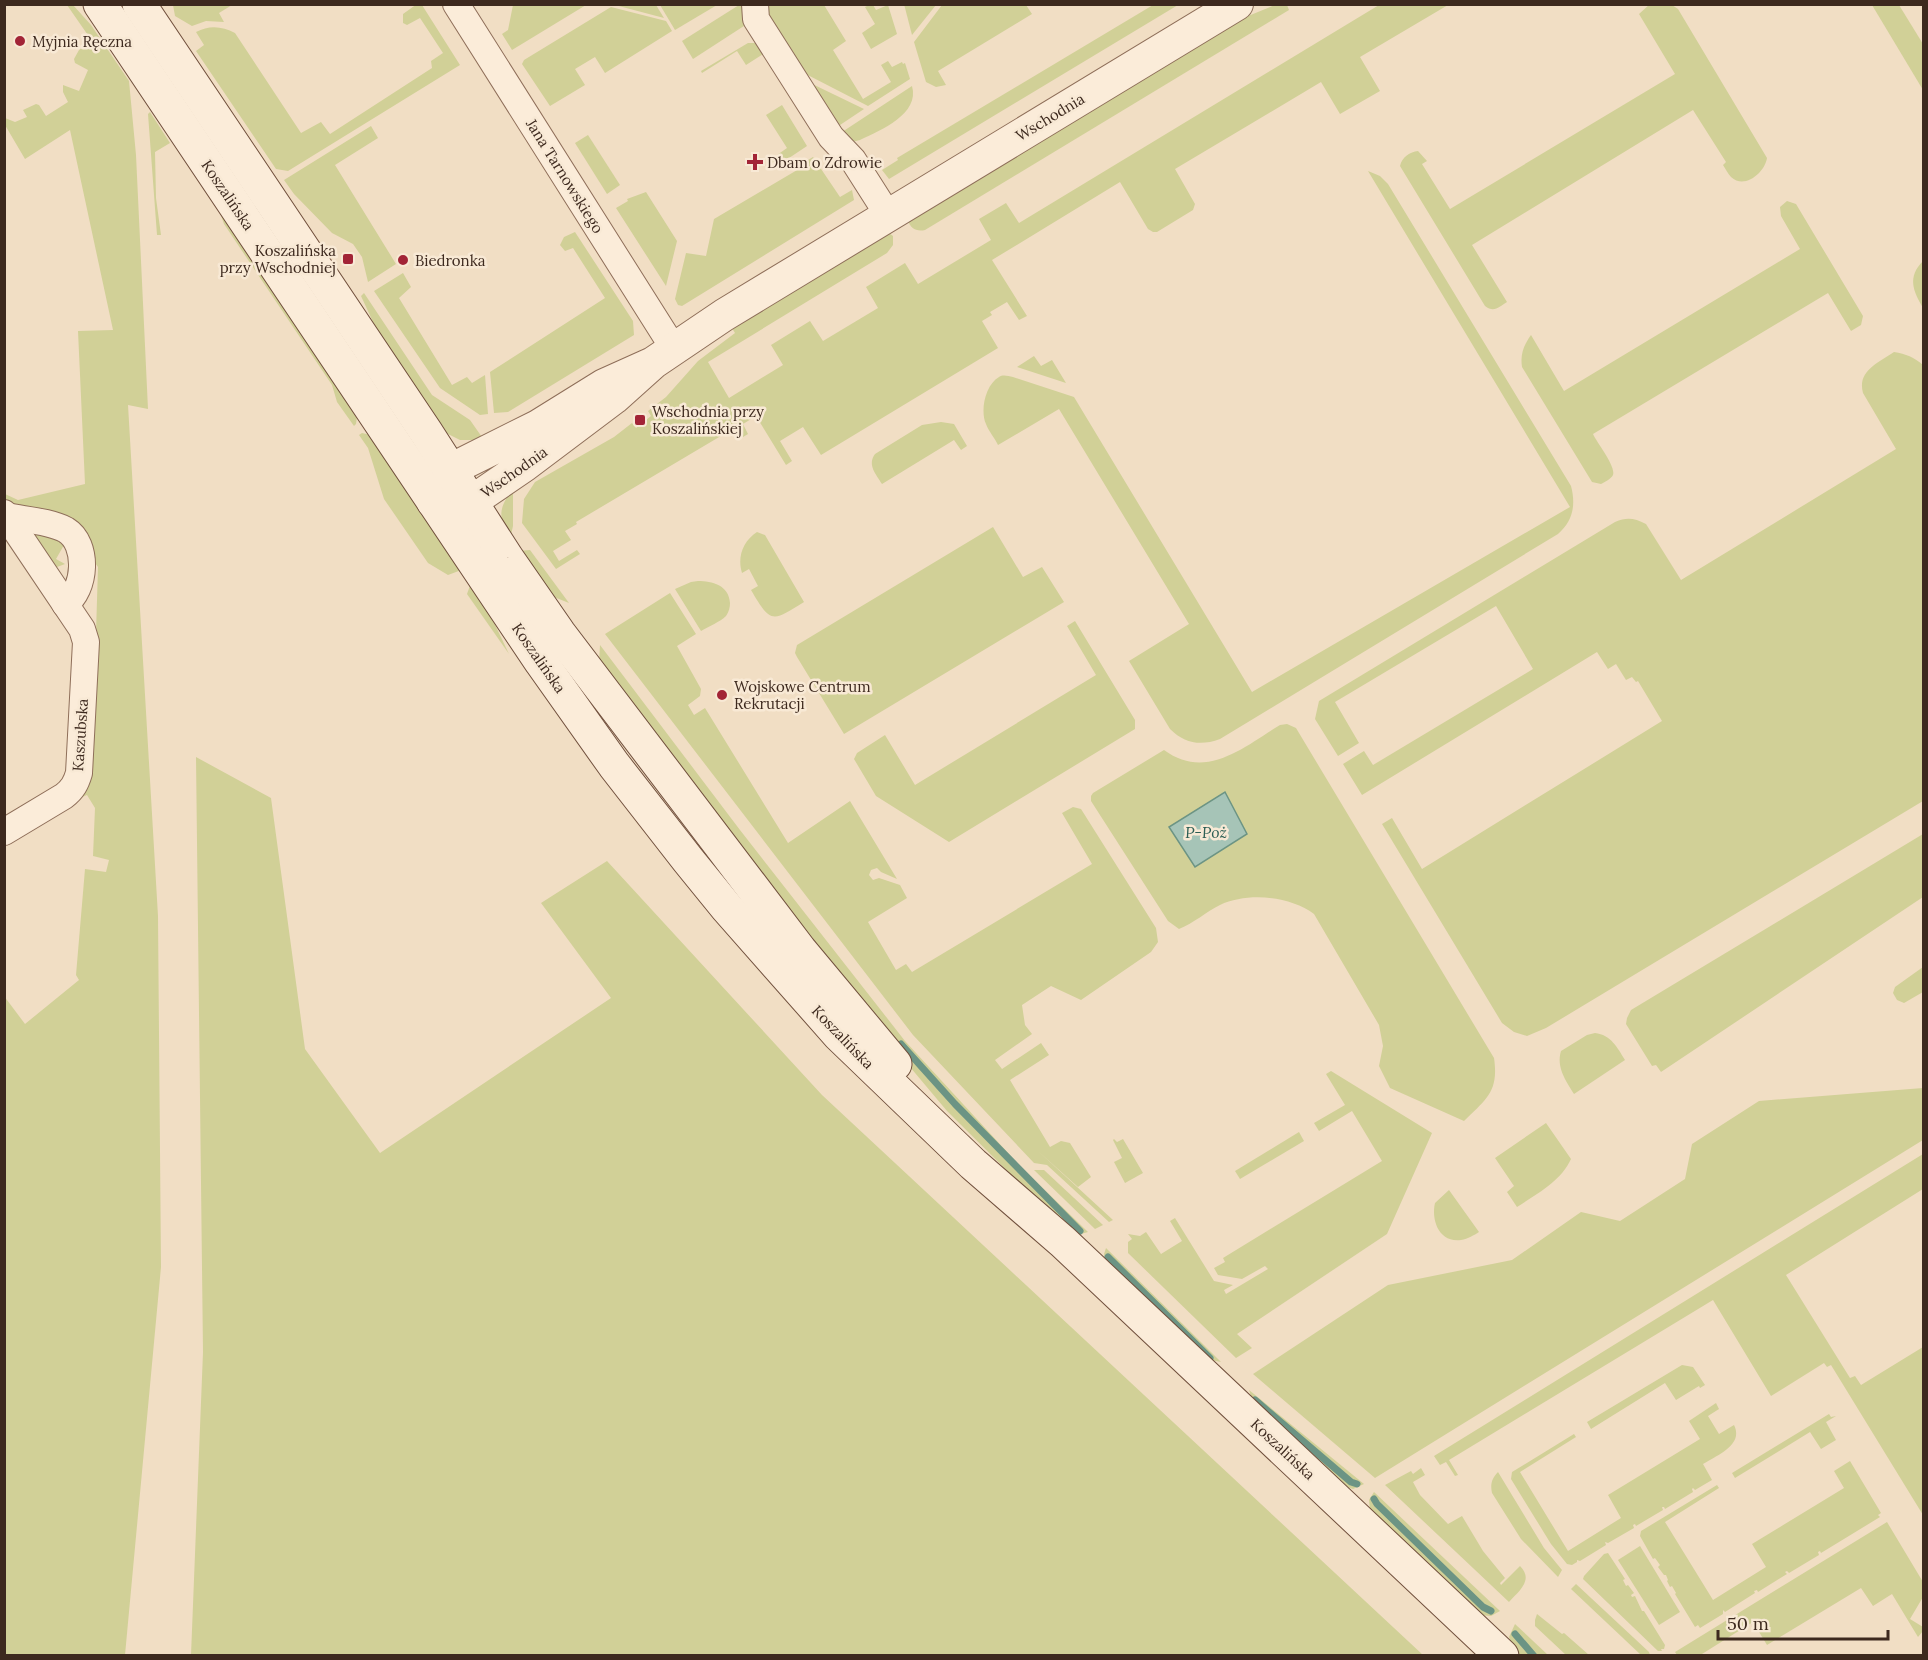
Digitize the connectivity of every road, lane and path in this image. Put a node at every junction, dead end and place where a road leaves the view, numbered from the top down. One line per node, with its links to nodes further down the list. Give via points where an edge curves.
1 (100, 4): 9 (main road, Koszalińska)
2 (139, 4): 8 (main road, Koszalińska)
3 (456, 4): 7 (street, Jana Tarnowskiego)
4 (1218, 9): 6 (street, Wschodnia)
5 (755, 12): 6 (street, via 831,137 853,160)
6 (888, 214): 7 (street, Wschodnia)
7 (664, 356): 8 (street, Wschodnia); 10 (street, Wschodnia, via 614,398)
8 (450, 470): 9 (street); 10 (main road, Koszalińska)
9 (433, 502): 10 (street, Wschodnia); 14 (main road, Koszalińska, via 598,742 727,908 839,1035 973,1164)
10 (471, 502): 14 (main road, Koszalińska, via 573,652 800,950 901,1070)
11 (5, 514): 12 (street, Kaszubska); 12 (street, Kaszubska, via 57,526 75,538 82,572 73,599)
12 (65, 604): 13 (street, Kaszubska, via 86,642 79,773 71,791)
13 (4, 832)
14 (1063, 1242): 15 (main road, Koszalińska)
15 (1502, 1656)

